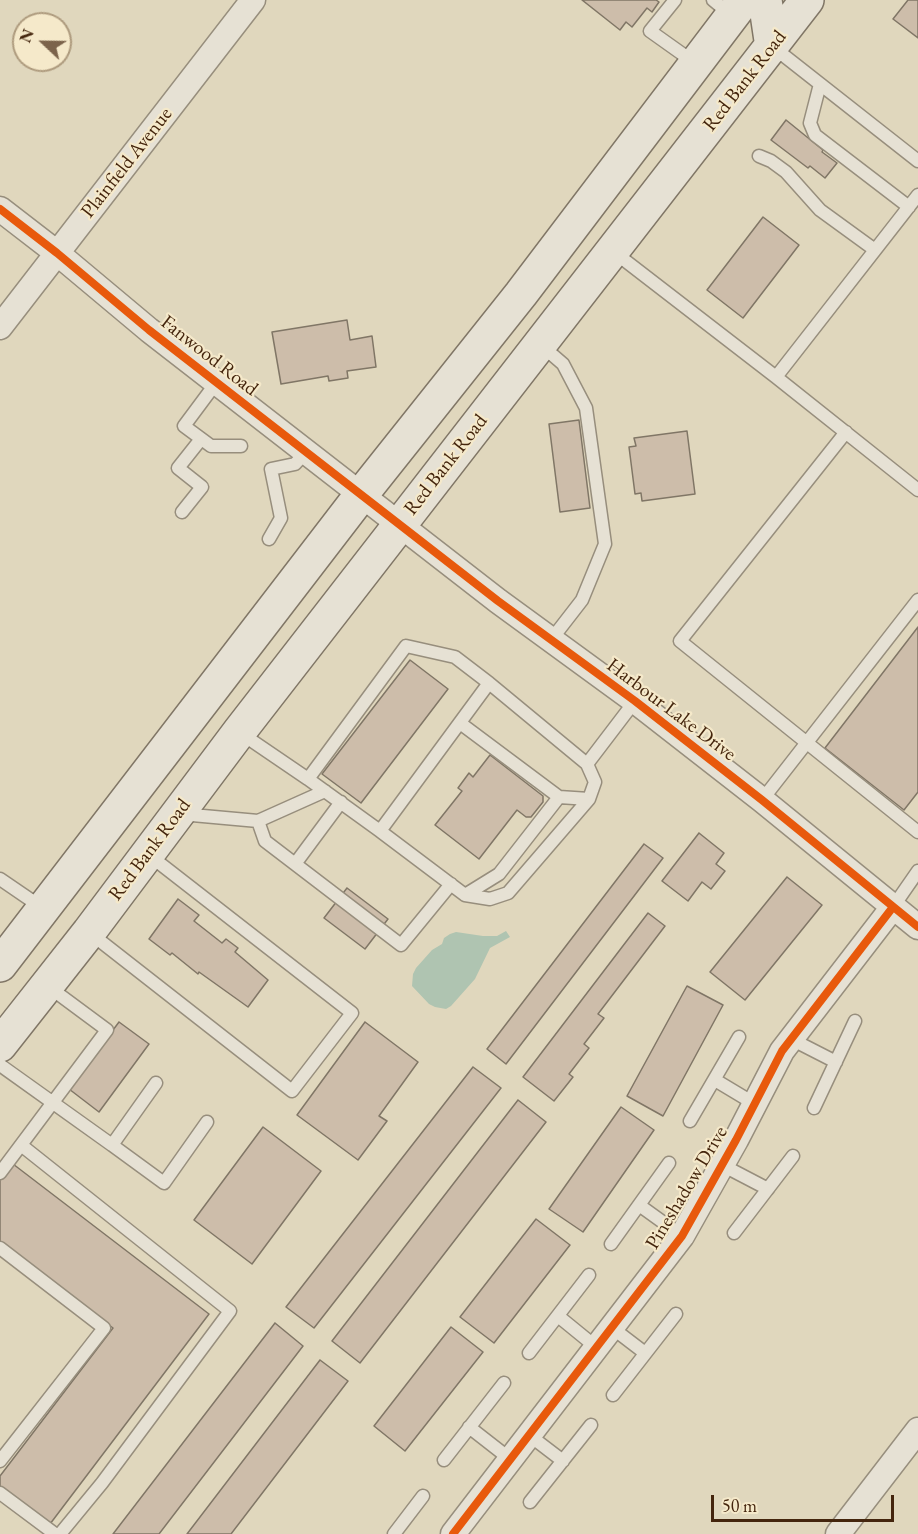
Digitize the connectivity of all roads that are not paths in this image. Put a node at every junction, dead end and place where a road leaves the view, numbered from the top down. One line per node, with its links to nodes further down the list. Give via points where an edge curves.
1 (253, 0): 16 (street, Plainfield Avenue)
2 (675, 0): 7 (lane, via 650,31)
3 (765, 0): 6 (main road)
4 (807, 0): 6 (main road, Red Bank Road)
5 (730, 5): 7 (main road)
6 (772, 46): 8 (lane); 15 (main road, Red Bank Road)
7 (696, 63): 26 (main road, via 522,294)
8 (820, 84): 10 (lane); 12 (lane, via 810,123 815,135)
9 (759, 156): 14 (lane, via 786,172 820,210)
10 (918, 161)
11 (918, 195): 12 (lane)
12 (909, 207): 14 (lane)
13 (0, 209): 16 (street, Fanwood Road)
14 (875, 250): 19 (lane)
15 (613, 251): 18 (main road, Red Bank Road); 19 (lane)
16 (57, 253): 17 (street, Plainfield Avenue); 20 (street, Fanwood Road)
17 (0, 327)
18 (540, 344): 28 (main road, Red Bank Road); 31 (lane, via 563,364 586,408 605,543 582,600)
19 (776, 376): 21 (lane)
20 (216, 382): 22 (lane, via 184,426); 24 (street, Fanwood Road)
21 (846, 432): 25 (lane); 36 (lane, via 680,641)
22 (201, 439): 23 (lane, via 211,446); 27 (lane, via 178,468 202,487)
23 (241, 446)
24 (306, 452): 26 (street, Fanwood Road); 29 (lane, via 295,464 271,469 280,518)
25 (918, 490)
26 (361, 495): 28 (street, Fanwood Road); 55 (main road)
27 (182, 512)
28 (399, 525): 31 (street, Harbour Lake Drive); 35 (main road, Red Bank Road)
29 (269, 539)
30 (918, 600): 36 (lane)
31 (552, 640): 33 (street, Harbour Lake Drive)
32 (489, 683): 34 (lane); 37 (lane); 38 (lane, via 455,657 406,646)
33 (635, 701): 37 (lane); 42 (street, Harbour Lake Drive)
34 (460, 723): 40 (lane); 46 (lane)
35 (239, 732): 38 (lane); 44 (main road, Red Bank Road)
36 (807, 743): 42 (lane); 47 (lane)
37 (587, 764): 41 (lane, via 595,782)
38 (308, 779): 39 (lane)
39 (325, 791): 43 (lane); 45 (lane)
40 (559, 797): 41 (lane); 53 (lane, via 499,874)
41 (589, 800): 53 (lane, via 508,893 490,899)
42 (762, 800): 54 (street, Harbour Lake Drive)
43 (340, 802): 46 (lane); 49 (lane)
44 (177, 813): 45 (lane); 48 (main road, Red Bank Road)
45 (258, 821): 49 (lane, via 265,841)
46 (380, 831): 52 (lane)
47 (918, 832)
48 (147, 854): 57 (main road, Red Bank Road); 57 (lane, via 352,1013 292,1091)
49 (295, 864): 52 (lane, via 401,945)
50 (918, 871): 54 (lane)
51 (0, 879): 55 (lane)
52 (451, 884): 53 (lane)
53 (465, 895)
54 (893, 907): 56 (street, Harbour Lake Drive); 62 (street, Pineshadow Drive)
55 (43, 909): 58 (main road)
56 (918, 927)
57 (89, 932): 59 (main road, Red Bank Road)
58 (0, 964)
59 (48, 986): 63 (main road, Red Bank Road); 68 (lane, via 107,1030)
60 (855, 1021): 64 (lane)
61 (739, 1037): 66 (lane)
62 (791, 1039): 64 (lane); 69 (street, Pineshadow Drive)
63 (0, 1045)
64 (836, 1062): 70 (lane)
65 (0, 1065): 68 (lane)
66 (715, 1080): 69 (lane); 71 (lane)
67 (156, 1083): 74 (lane)
68 (52, 1104): 73 (lane); 74 (lane)
69 (755, 1104): 77 (street, Pineshadow Drive)
70 (814, 1108)
71 (690, 1121)
72 (207, 1122): 74 (lane, via 164,1183)
73 (21, 1145): 78 (lane); 105 (lane, via 230,1311 102,1483)
74 (112, 1145)
75 (793, 1156): 79 (lane)
76 (669, 1163): 80 (lane)
77 (722, 1165): 79 (lane); 82 (street, Pineshadow Drive)
78 (0, 1173)
79 (768, 1189): 81 (lane)
80 (639, 1205): 82 (lane); 83 (lane)
81 (734, 1233)
82 (682, 1236): 88 (street, Pineshadow Drive)
83 (611, 1244)
84 (0, 1248): 100 (lane, via 104,1328)
85 (589, 1275): 87 (lane)
86 (676, 1314): 91 (lane)
87 (558, 1316): 89 (lane); 90 (lane)
88 (611, 1327): 89 (street, Pineshadow Drive); 91 (lane)
89 (596, 1347): 97 (street, Pineshadow Drive)
90 (529, 1353)
91 (645, 1353): 93 (lane)
92 (504, 1383): 95 (lane)
93 (613, 1395)
94 (591, 1425): 101 (lane)
95 (469, 1427): 98 (lane); 99 (lane)
96 (918, 1430): 108 (street)
97 (529, 1435): 98 (street, Pineshadow Drive); 101 (lane)
98 (510, 1459): 107 (street, Pineshadow Drive)
99 (444, 1460)
100 (0, 1461)
101 (563, 1461): 104 (lane)
102 (0, 1493): 105 (lane)
103 (423, 1496): 106 (lane)
104 (530, 1502)
105 (58, 1534)
106 (394, 1534)
107 (453, 1534)
108 (838, 1534)

